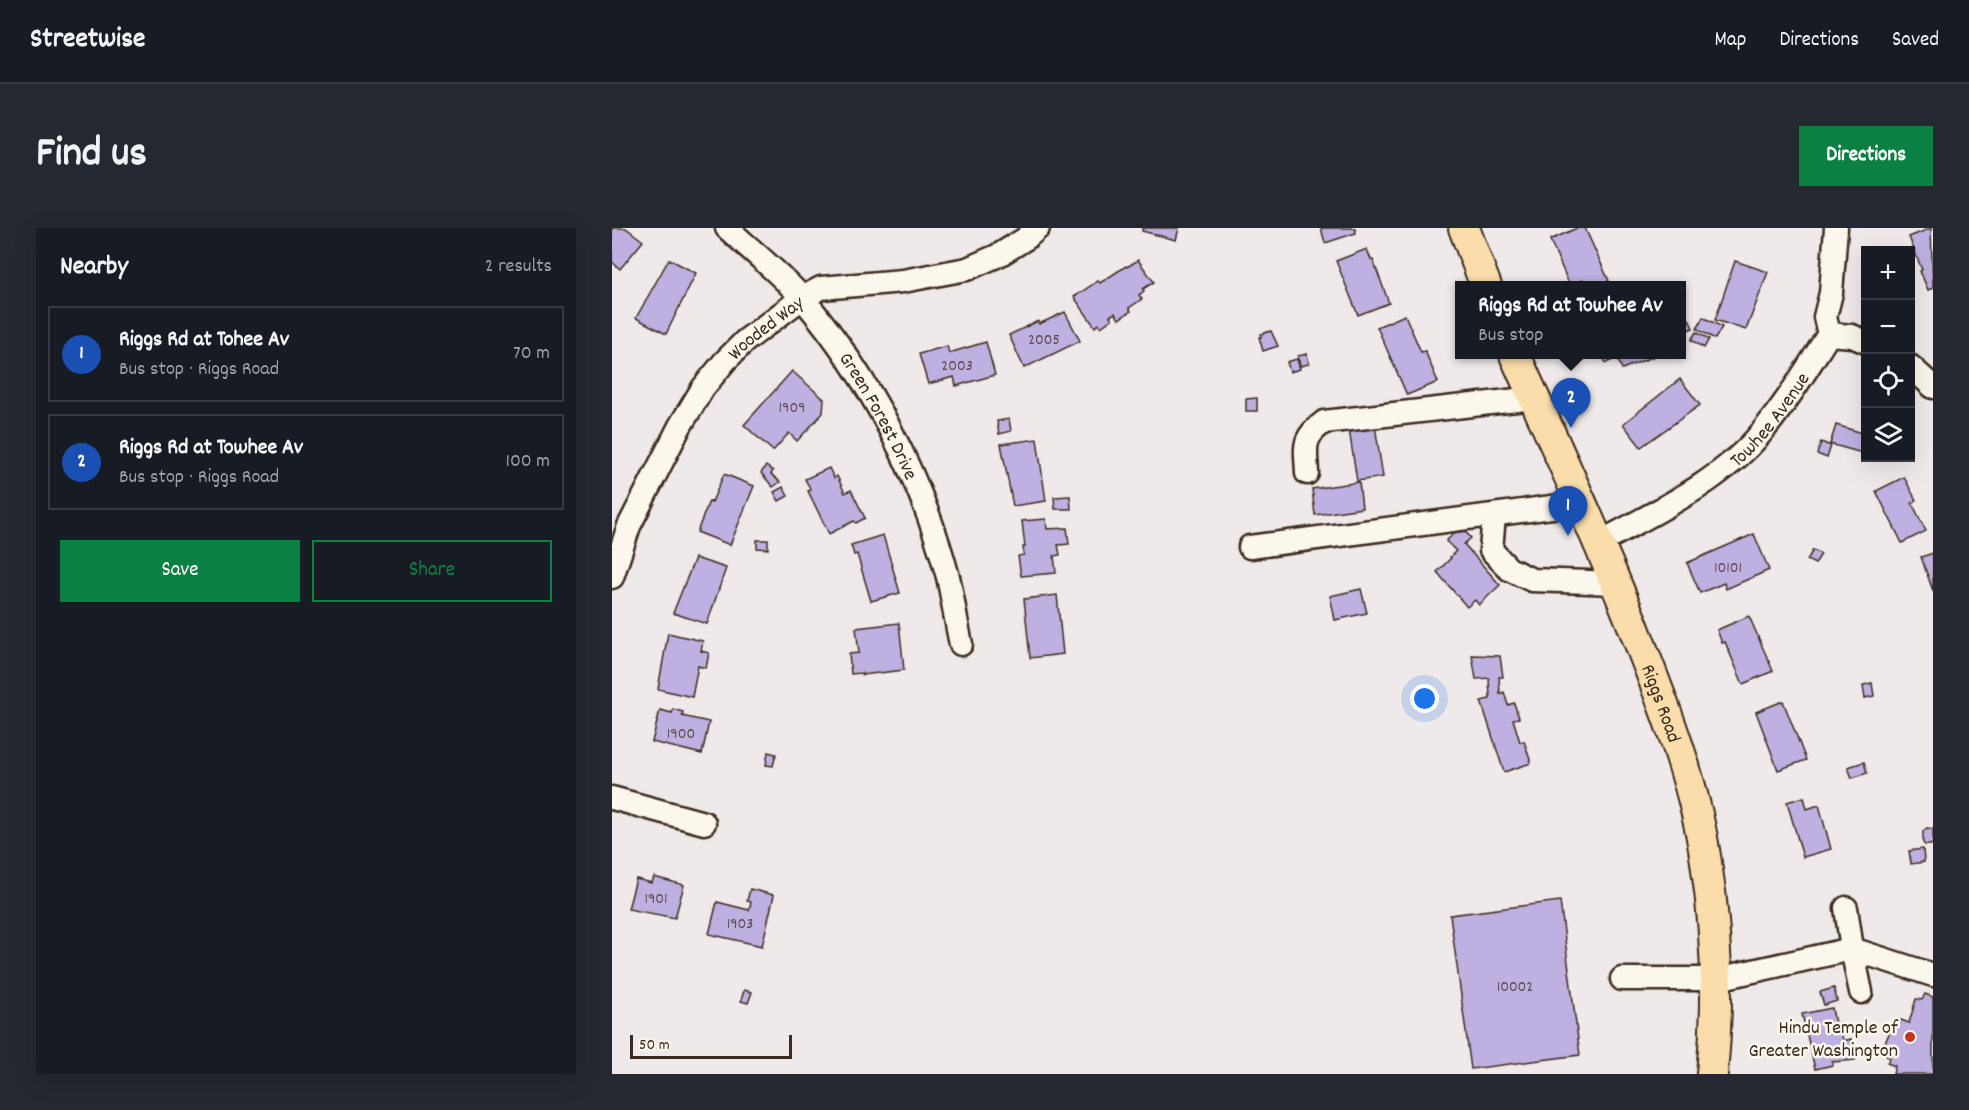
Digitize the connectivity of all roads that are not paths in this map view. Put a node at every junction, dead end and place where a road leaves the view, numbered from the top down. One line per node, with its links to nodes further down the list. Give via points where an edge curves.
1 (727, 228): 6 (street, Green Forest Drive)
2 (1038, 228): 6 (street, Wooded Way, via 999,255 967,269 903,281 821,288)
3 (1464, 228): 5 (main road)
4 (1836, 228): 7 (street, via 1831,293 1825,317)
5 (1484, 281)
6 (802, 298): 16 (street, Wooded Way, via 724,361 703,388); 21 (street, Green Forest Drive, via 874,398 898,446 934,532)
7 (1829, 334): 8 (street); 17 (street, Towhee Avenue, via 1761,434 1710,478)
8 (1861, 340)
9 (1517, 359): 12 (main road, Riggs Road)
10 (1915, 370): 11 (street)
11 (1933, 387)
12 (1534, 398): 13 (street, via 1324,422 1311,431 1306,442); 14 (main road, Riggs Road)
13 (1307, 473)
14 (1582, 503): 15 (street); 17 (main road, Riggs Road)
15 (1494, 516): 18 (street); 20 (street, via 1491,550 1509,569 1532,580)
16 (621, 522): 19 (street, Wooded Way)
17 (1599, 543): 20 (main road, Riggs Road)
18 (1250, 547)
19 (612, 577)
20 (1617, 583): 28 (main road, Riggs Road, via 1686,775 1706,860)
21 (961, 644)
22 (612, 798): 23 (street)
23 (704, 823)
24 (1846, 908): 25 (street)
25 (1852, 949): 26 (street); 28 (street); 29 (street)
26 (1933, 975)
27 (1622, 979): 28 (street)
28 (1717, 979): 30 (main road, Riggs Road)
29 (1861, 992)
30 (1712, 1074)

